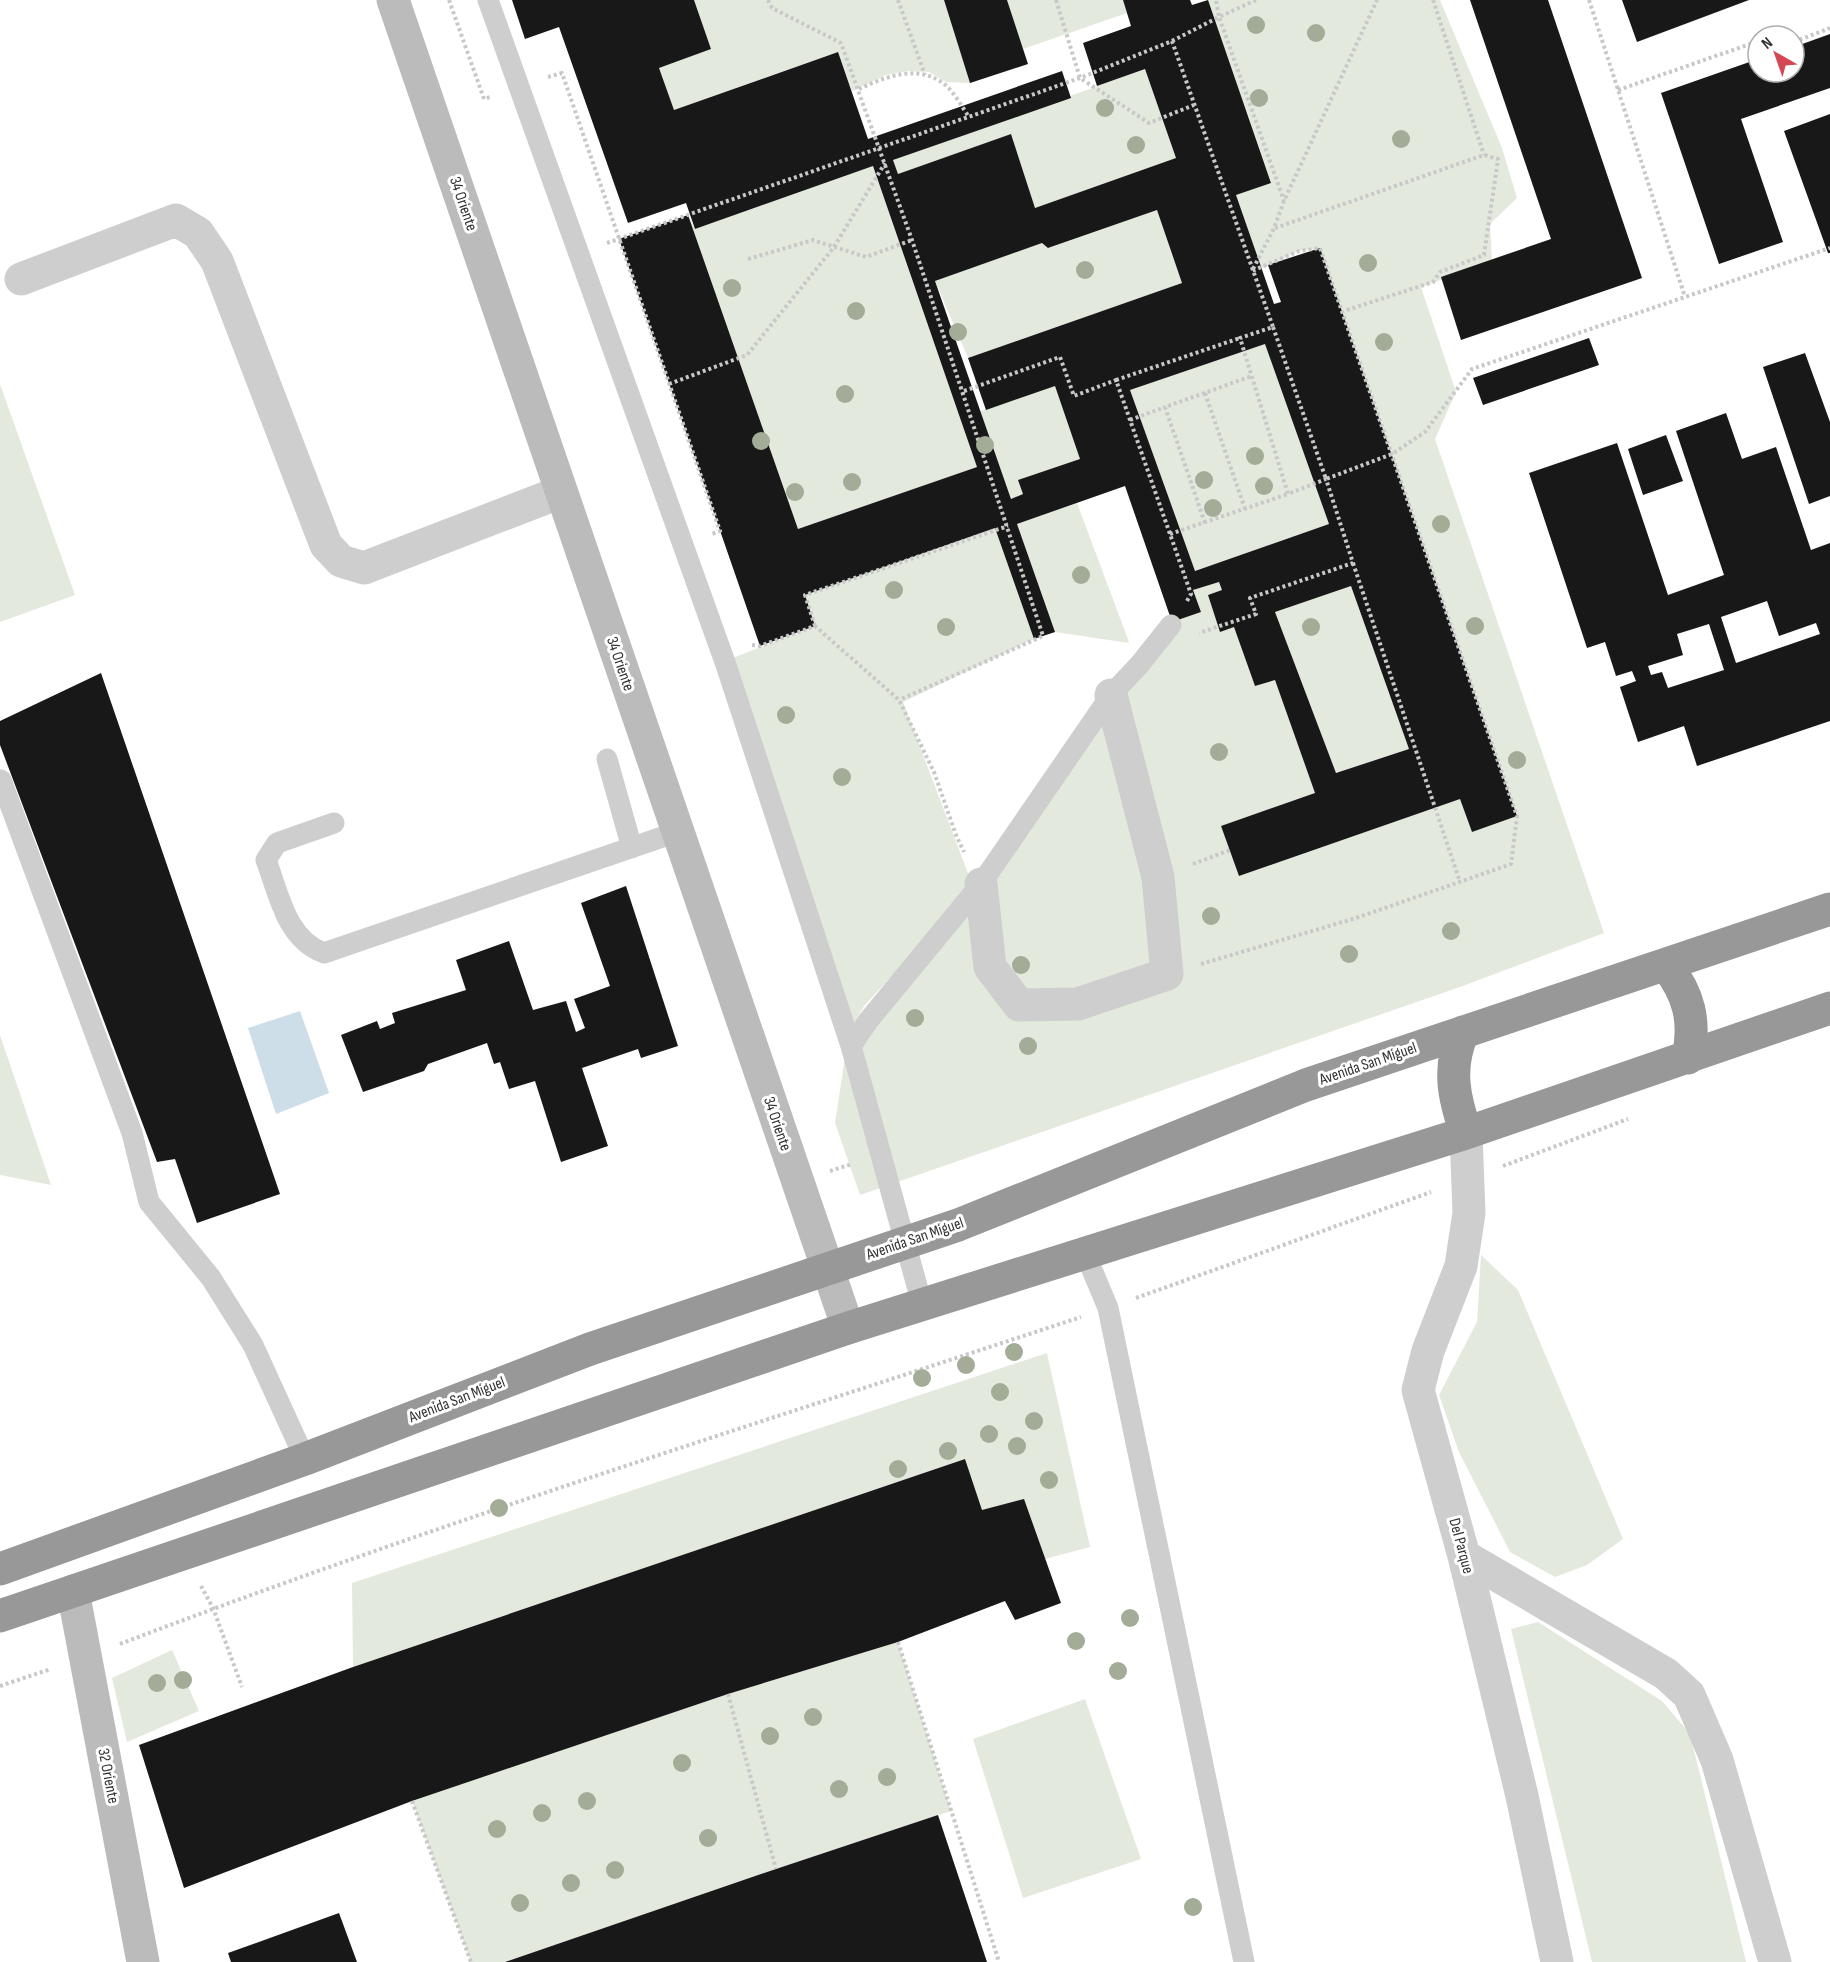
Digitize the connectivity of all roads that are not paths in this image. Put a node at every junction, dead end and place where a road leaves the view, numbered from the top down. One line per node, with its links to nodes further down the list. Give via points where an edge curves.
1 (393, 0): 4 (street, 34 Oriente)
2 (488, 0): 17 (lane, via 726,665)
3 (21, 279): 4 (street, via 176,220 198,233 217,261 326,545 341,561 364,568)
4 (561, 492): 10 (street, 34 Oriente)
5 (1171, 625): 6 (lane)
6 (1112, 695): 12 (lane); 12 (street, via 1158,877 1167,974 1078,1004 1019,1005 990,967)
7 (607, 759): 11 (lane)
8 (2, 780): 25 (lane, via 132,1133 148,1202 211,1278 253,1345)
9 (334, 822): 11 (lane, via 277,843 266,860 294,932 313,949 324,953)
10 (677, 832): 11 (lane); 22 (street, 34 Oriente)
11 (632, 848)
12 (981, 884): 17 (lane)
13 (1830, 909): 14 (highway, Avenida San Miguel)
14 (1666, 965): 16 (highway, Avenida San Miguel); 18 (highway, via 1688,1000 1692,1038)
15 (1830, 1008): 18 (highway)
16 (1463, 1032): 19 (highway, via 1452,1068 1453,1087); 20 (highway, Avenida San Miguel, via 1306,1085 1034,1196)
17 (851, 1046): 20 (lane)
18 (1688, 1058): 19 (highway)
19 (1466, 1133): 21 (highway); 26 (street, Del Parque, via 1469,1213 1461,1266 1428,1351 1418,1390)
20 (905, 1243): 22 (highway, Avenida San Miguel); 23 (lane)
21 (1085, 1254): 23 (highway); 31 (lane, via 1108,1308)
22 (828, 1269): 24 (street, 34 Oriente); 25 (highway, Avenida San Miguel, via 590,1349)
23 (922, 1304): 24 (highway)
24 (848, 1328): 28 (highway)
25 (304, 1459): 27 (highway, Avenida San Miguel)
26 (1464, 1556): 32 (street, Del Parque); 33 (street, via 1666,1674 1689,1695 1717,1760)
27 (0, 1569)
28 (72, 1591): 29 (highway); 30 (street, 32 Oriente)
29 (0, 1616)
30 (143, 1962)
31 (1244, 1962)
32 (1557, 1962)
33 (1775, 1962)

